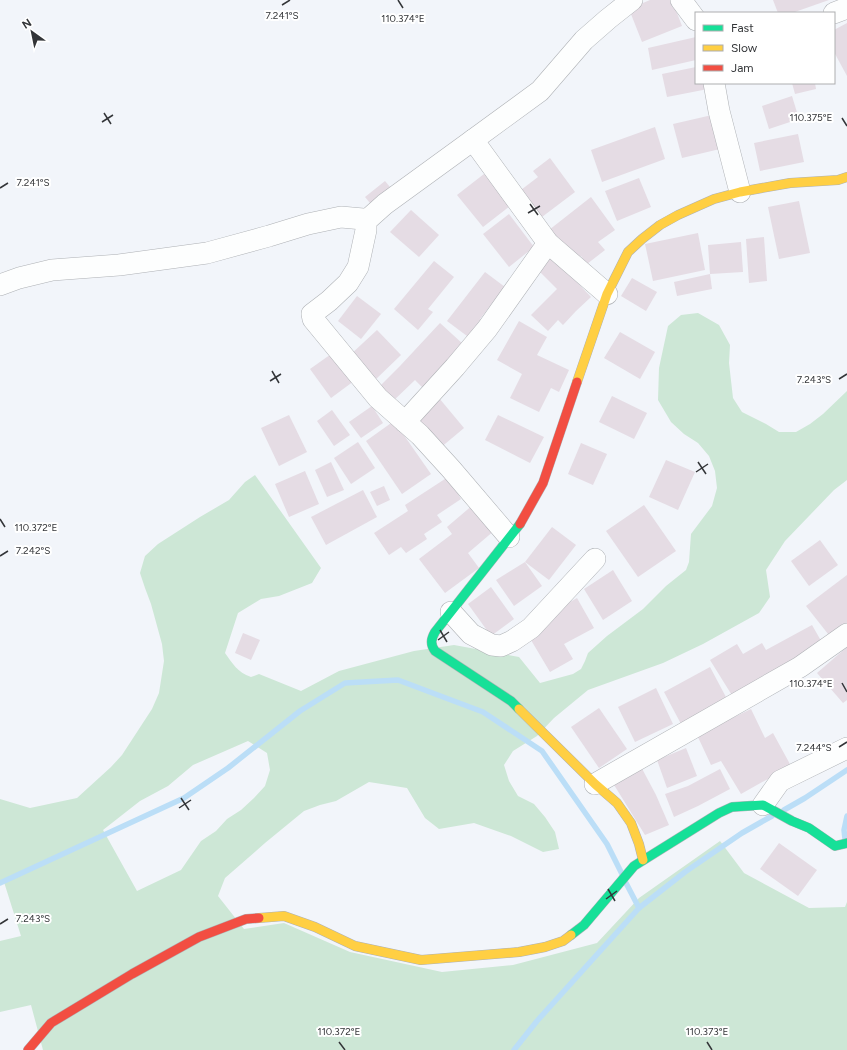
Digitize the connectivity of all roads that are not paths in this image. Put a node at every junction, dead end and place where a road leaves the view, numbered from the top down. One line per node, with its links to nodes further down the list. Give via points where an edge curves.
1 (632, 0): 7 (street, via 584,40 540,91)
2 (681, 0): 5 (street)
3 (847, 8): 4 (street)
4 (835, 13)
5 (695, 19)
6 (714, 84): 9 (street)
7 (473, 140): 10 (street, via 385,204); 11 (street)
8 (847, 177): 9 (street)
9 (740, 192): 13 (street, via 714,199 660,225 628,252)
10 (366, 221): 12 (street, via 341,217 207,253 119,265 52,270); 14 (street, via 358,267 348,283 313,313 312,317 378,398)
11 (548, 243): 13 (street); 14 (street, via 487,329)
12 (0, 285)
13 (608, 294): 15 (street, via 543,484 523,520)
14 (405, 422): 15 (street, via 420,435)
15 (509, 537): 17 (street)
16 (595, 559): 17 (street, via 531,628 501,646 492,645 471,634)
17 (451, 612): 20 (street, via 431,640 431,646 435,651 510,702)
18 (847, 634): 20 (street, via 800,667)
19 (847, 748): 21 (street, via 780,781)
20 (595, 784): 23 (street, via 618,803 631,823)
21 (763, 805): 22 (street, via 809,828 834,846); 23 (street, via 732,807)
22 (847, 843)
23 (643, 860): 24 (street, via 634,866 584,925 563,941 519,952 421,960 355,946 284,916 246,919 199,937 132,974 51,1023)
24 (28, 1050)

